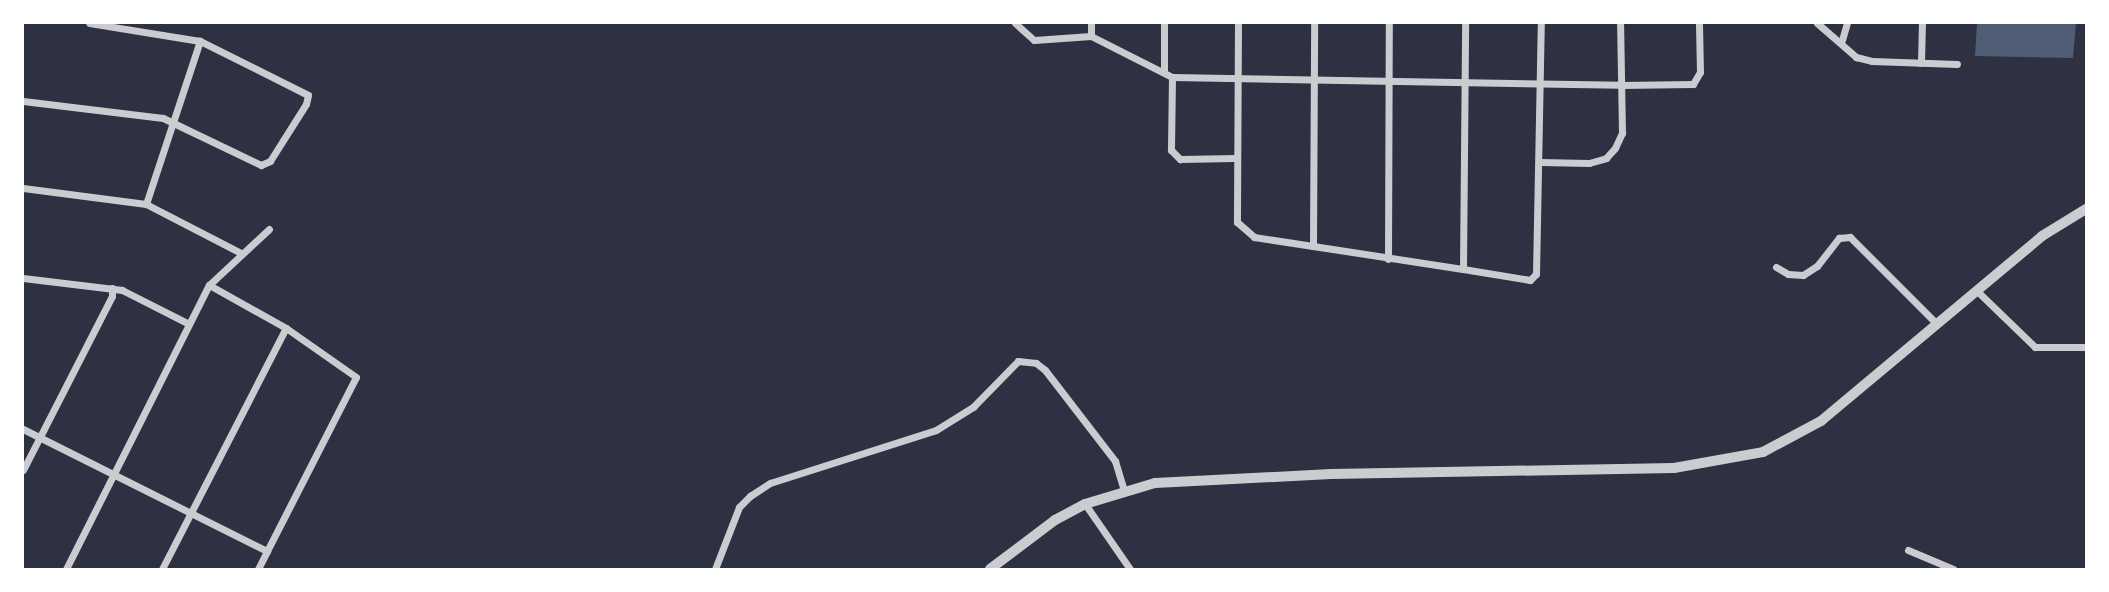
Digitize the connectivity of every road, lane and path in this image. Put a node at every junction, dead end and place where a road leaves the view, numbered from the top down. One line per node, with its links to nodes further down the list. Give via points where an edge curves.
1 (89, 23): 17 (street)
2 (1015, 23): 15 (street, via 1034,40)
3 (1091, 23): 15 (street)
4 (1164, 23): 20 (street)
5 (1238, 23): 22 (street)
6 (1314, 23): 23 (street)
7 (1389, 23): 24 (street)
8 (1465, 23): 25 (street)
9 (1541, 23): 26 (street)
10 (1620, 23): 27 (street)
11 (1699, 23): 27 (street, via 1700,72 1693,84)
12 (1817, 23): 16 (street)
13 (1847, 23): 16 (street)
14 (1922, 23): 18 (street)
15 (1091, 36): 20 (street)
16 (1842, 40): 18 (street, via 1856,57)
17 (200, 41): 29 (street); 29 (street, via 308,95 306,104 271,161 261,165)
18 (1922, 63): 19 (street)
19 (1957, 64)
20 (1164, 71): 21 (street)
21 (1172, 77): 22 (street); 30 (street, via 1171,150 1180,159)
22 (1237, 78): 23 (street); 30 (street)
23 (1314, 79): 24 (street); 36 (street)
24 (1389, 81): 25 (street); 38 (street)
25 (1465, 82): 26 (street); 40 (street)
26 (1541, 82): 27 (street); 31 (street)
27 (1621, 85): 31 (street, via 1622,133 1606,158 1589,163)
28 (23, 101): 29 (street)
29 (172, 120): 33 (street)
30 (1236, 158): 36 (street, via 1237,222 1254,237)
31 (1540, 162): 40 (street, via 1536,274 1530,280)
32 (23, 188): 33 (street)
33 (146, 204): 37 (street)
34 (2086, 209): 44 (street, via 2042,236)
35 (269, 229): 37 (street)
36 (1313, 246): 38 (street)
37 (241, 253): 42 (street)
38 (1388, 259): 40 (street)
39 (1776, 267): 46 (street, via 1803,275 1817,267 1839,238 1850,237)
40 (1462, 269)
41 (23, 278): 43 (street)
42 (209, 285): 45 (street); 47 (street)
43 (112, 288): 45 (street); 50 (street)
44 (1976, 290): 46 (street); 48 (street, via 2035,346)
45 (189, 324): 52 (street)
46 (1937, 324): 53 (street, via 1821,421 1793,439 1732,460 1674,467 1182,480)
47 (286, 328): 55 (street); 57 (street, via 356,377)
48 (2086, 347)
49 (23, 429): 50 (street)
50 (40, 438): 51 (street); 52 (street)
51 (23, 470)
52 (114, 472): 55 (street); 58 (street)
53 (1124, 490): 54 (street); 61 (street, via 1115,461 1045,370 1036,363 1018,361 972,407 936,430 770,483 750,496 739,507)
54 (1085, 504): 62 (street, via 1055,520); 63 (street)
55 (191, 512): 57 (street); 59 (street)
56 (1908, 550): 64 (street)
57 (267, 551): 60 (street)
58 (66, 569)
59 (162, 569)
60 (258, 569)
61 (715, 569)
62 (990, 569)
63 (1130, 569)
64 (1953, 569)

